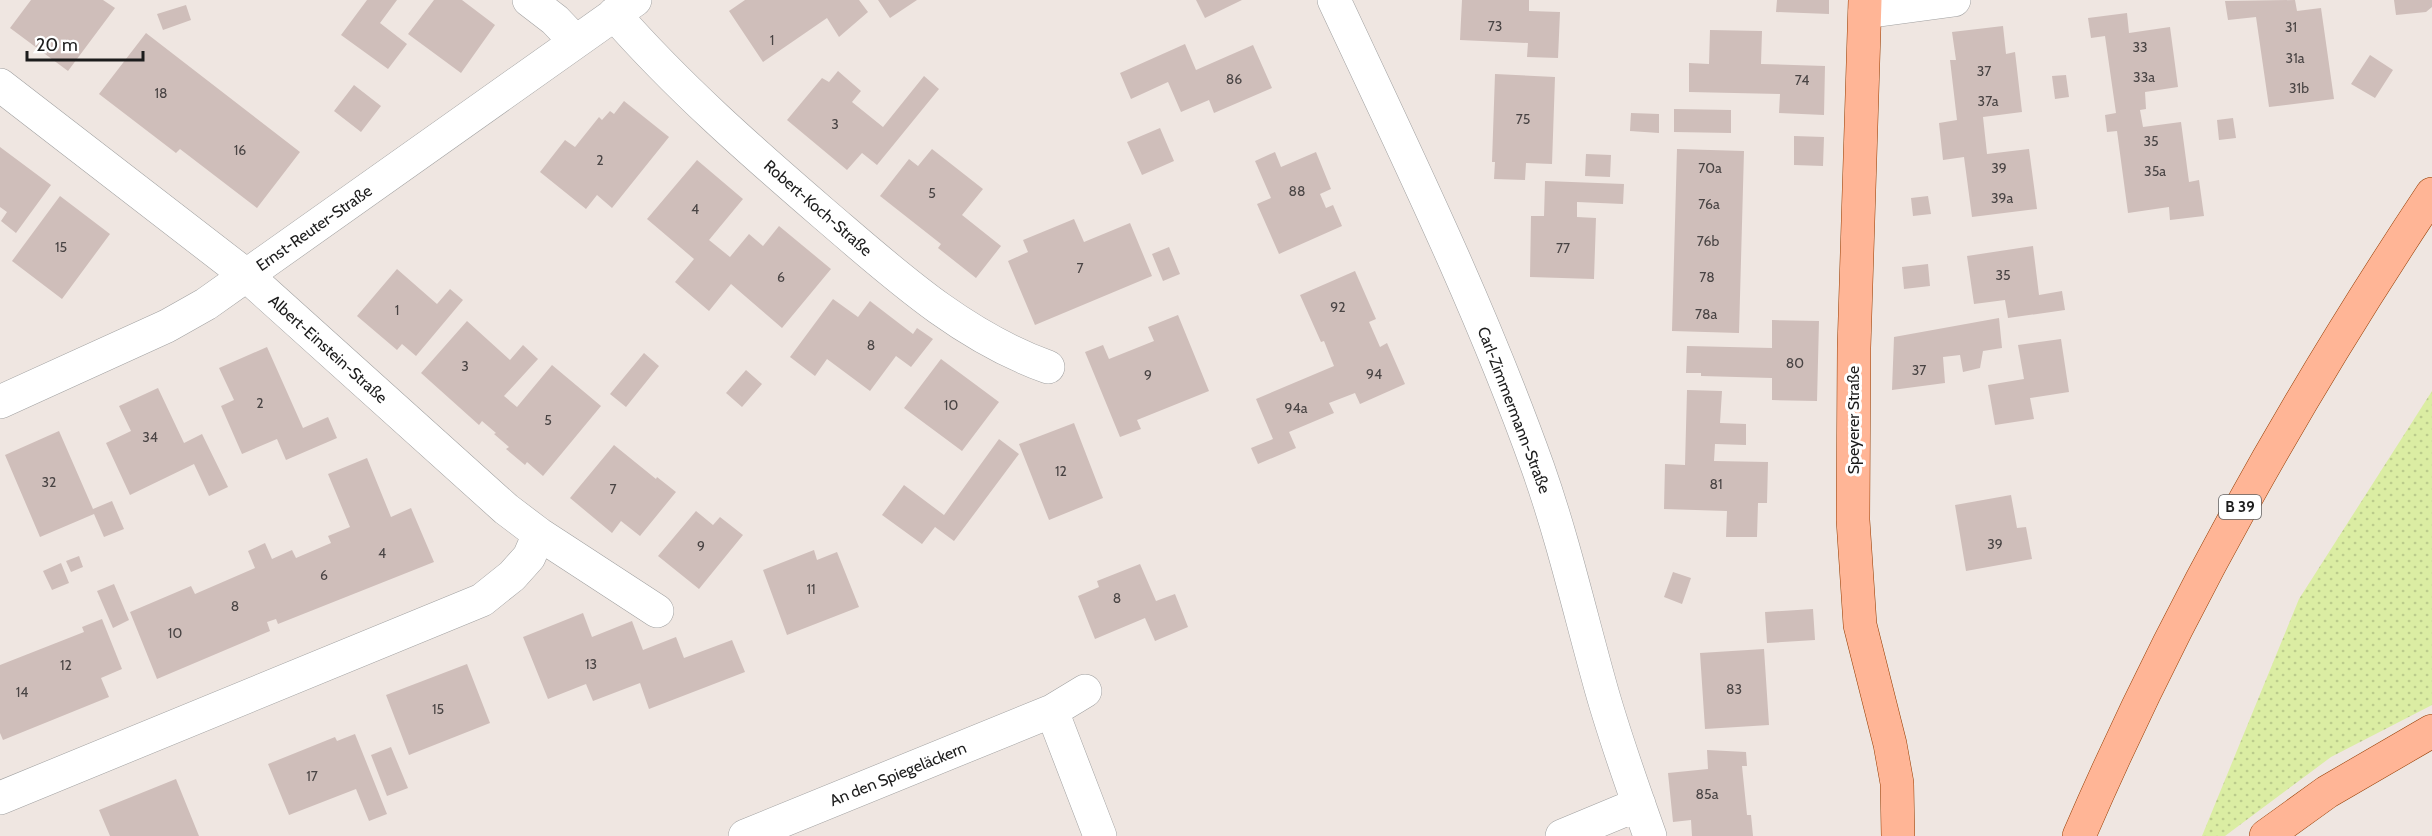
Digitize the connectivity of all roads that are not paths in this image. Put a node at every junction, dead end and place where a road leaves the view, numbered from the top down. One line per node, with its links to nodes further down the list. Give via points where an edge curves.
1 (529, 0): 6 (street)
2 (1334, 0): 18 (street, Carl-Zimmermann-Straße, via 1503,373 1568,560 1599,683)
3 (1954, 0): 4 (street)
4 (1865, 6): 23 (main road, Speyerer Straße, via 1854,336 1853,520 1860,625 1890,744 1897,783)
5 (624, 7): 6 (street, Ernst-Reuter-Straße); 10 (street, Robert-Koch-Straße, via 651,57 778,174 920,295 1005,349)
6 (575, 40): 9 (street, Ernst-Reuter-Straße)
7 (0, 85): 9 (street, Ernst-Reuter-Straße)
8 (2432, 194): 24 (main road, B 39, via 2298,406 2225,532 2114,754)
9 (246, 275): 11 (street, via 168,326); 12 (street, Albert-Einstein-Straße, via 506,509)
10 (1048, 367)
11 (0, 402)
12 (539, 534): 13 (street, Albert-Einstein-Straße); 17 (street, via 529,557 482,600)
13 (657, 611)
14 (1084, 691): 15 (street, An den Spiegeläckern)
15 (1052, 711): 19 (street, An den Spiegeläckern); 20 (street)
16 (2432, 731): 25 (main road, via 2327,792)
17 (0, 798)
18 (1639, 804): 21 (street); 22 (street, Carl-Zimmermann-Straße)
19 (745, 836)
20 (1100, 836)
21 (1562, 836)
22 (1650, 836)
23 (1898, 836)
24 (2079, 836)
25 (2266, 836)

